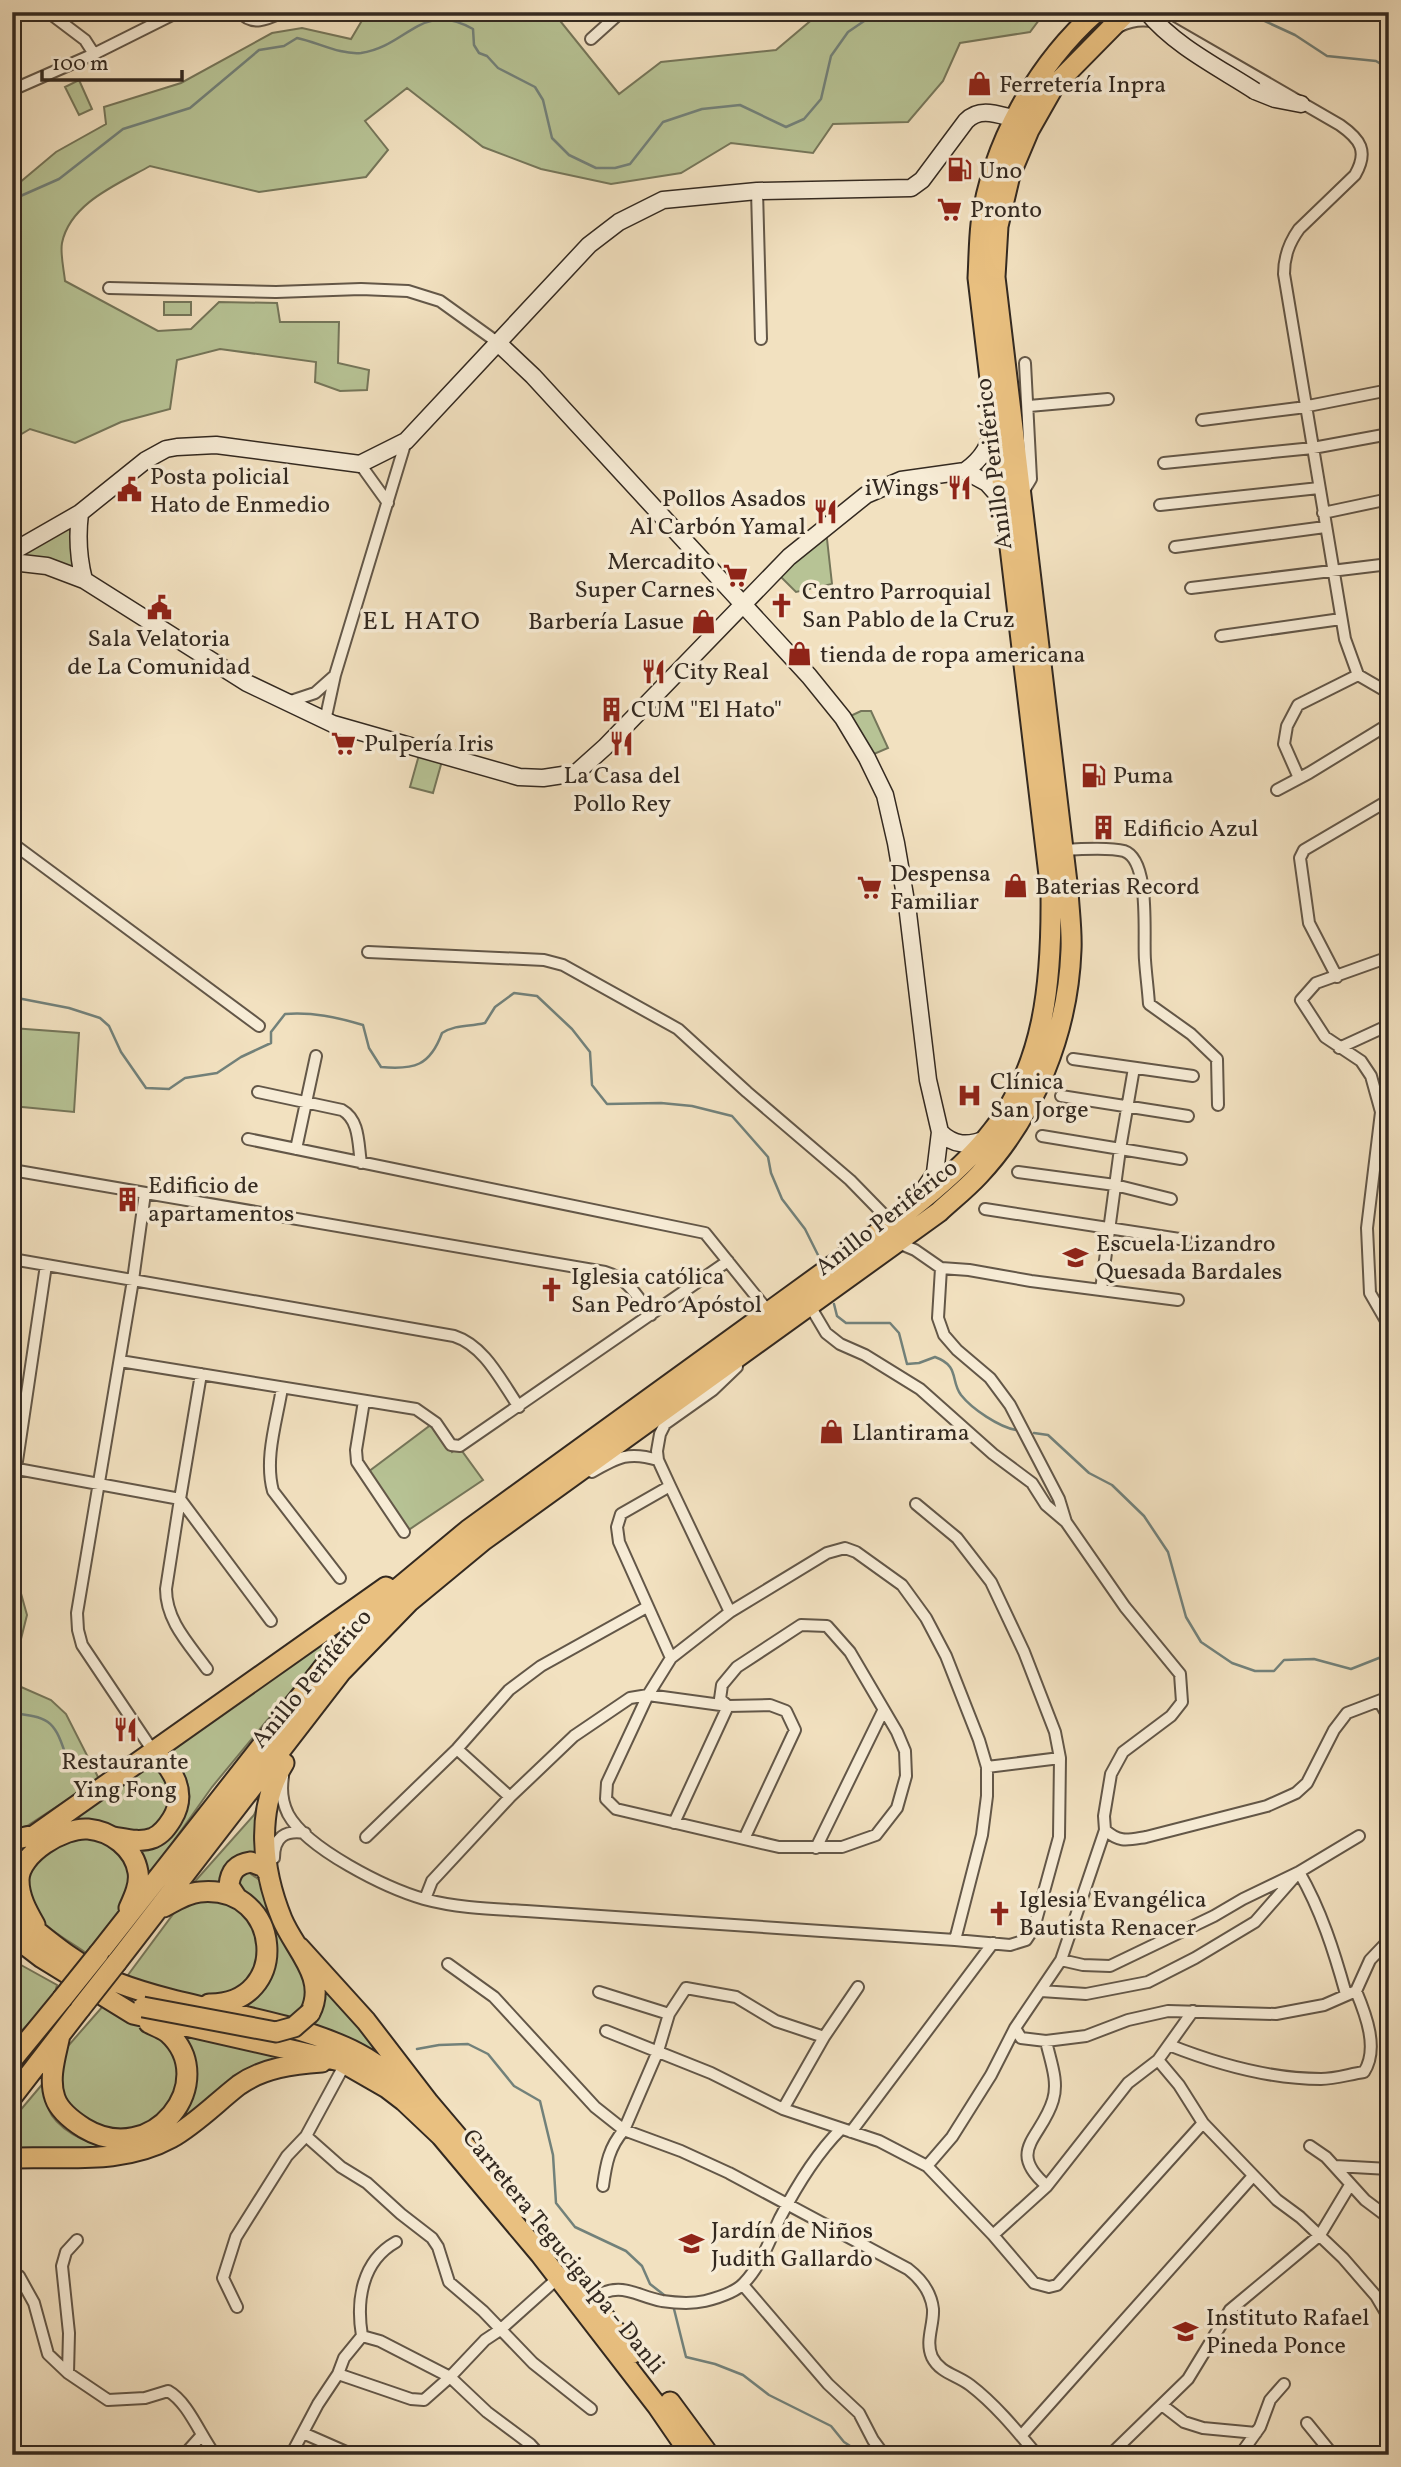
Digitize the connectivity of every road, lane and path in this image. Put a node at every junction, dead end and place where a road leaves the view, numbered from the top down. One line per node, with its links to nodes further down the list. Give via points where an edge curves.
1 (48, 12): 14 (street, via 85,40)
2 (178, 12): 14 (street)
3 (240, 12): 4 (street, via 252,21)
4 (283, 12)
5 (621, 12): 13 (street)
6 (1077, 12): 17 (highway, via 1027,81)
7 (1096, 12): 17 (highway, Anillo Periférico, via 1052,60)
8 (1127, 12): 12 (highway, Anillo Periférico)
9 (1147, 12): 16 (street, bridge, via 1180,43 1255,91)
10 (1162, 12): 11 (street)
11 (1167, 25): 12 (street, via 1144,19); 16 (street)
12 (1107, 31): 36 (highway, Anillo Periférico, via 1054,86 1029,130 1010,175 998,226 995,277)
13 (592, 39)
14 (93, 54): 15 (street)
15 (12, 90)
16 (1301, 104): 26 (street, via 1351,132 1362,147 1355,175 1299,229 1284,262)
17 (1020, 112): 18 (street, via 979,112 969,117 911,188); 27 (highway, Anillo Periférico, via 995,170 981,224 978,278)
18 (757, 191): 20 (street); 21 (street, via 663,200 619,222 589,245)
19 (109, 288): 21 (street, via 408,292 440,300)
20 (761, 339)
21 (497, 342): 30 (street); 50 (street)
22 (1025, 363): 25 (street)
23 (1389, 390): 26 (street)
24 (1108, 400): 25 (street)
25 (1028, 406): 36 (street, via 1031,479)
26 (1306, 407): 28 (street); 31 (street)
27 (992, 413): 34 (street, via 985,453); 36 (highway, Anillo Periférico)
28 (1202, 420)
29 (1389, 434): 31 (street)
30 (405, 441): 33 (street); 38 (street)
31 (1313, 448): 32 (street); 35 (street)
32 (1164, 463)
33 (360, 464): 38 (street); 40 (street, via 216,445 177,447 146,460)
34 (965, 471): 36 (street); 50 (street, via 901,480 866,495 789,557)
35 (1319, 488): 39 (street); 41 (street)
36 (1012, 499): 63 (highway, Anillo Periférico); 83 (highway, Anillo Periférico, via 1051,892 1052,958 1032,1055 1019,1088)
37 (1389, 499): 41 (street)
38 (388, 503): 53 (street)
39 (1160, 505)
40 (79, 513): 44 (street); 48 (street, via 78,547)
41 (1323, 513): 42 (street)
42 (1325, 527): 43 (street); 47 (street)
43 (1175, 547)
44 (12, 552)
45 (12, 562): 48 (street, via 47,566)
46 (1389, 565): 47 (street)
47 (1332, 569): 49 (street); 51 (street)
48 (84, 580): 56 (street, via 247,683)
49 (1191, 588)
50 (742, 605): 57 (street, via 576,773 519,778); 80 (street, via 843,718 885,795 901,870 922,1040)
51 (1341, 619): 52 (street); 54 (street)
52 (1221, 636)
53 (335, 675): 56 (street, via 315,693); 57 (street)
54 (1358, 676): 55 (street); 59 (street, via 1298,705 1284,744)
55 (1389, 693)
56 (288, 702): 57 (street)
57 (324, 721)
58 (1389, 724): 59 (street)
59 (1299, 778): 60 (street)
60 (1277, 790)
61 (1389, 800): 66 (street, via 1304,850 1300,858 1309,923)
62 (12, 844): 68 (street)
63 (1063, 850): 77 (street, via 1124,851 1133,858 1142,881 1149,1004 1217,1059); 96 (highway, Anillo Periférico, via 1072,948 1068,992 1036,1093 979,1175 939,1212)
64 (368, 951): 96 (street, via 544,960 562,965 678,1029 850,1180)
65 (1389, 957): 66 (street)
66 (1337, 977): 69 (street, via 1316,983 1301,1000 1325,1037)
67 (1389, 1025): 69 (street)
68 (259, 1026)
69 (1339, 1048): 108 (street, via 1361,1061 1380,1104 1367,1228 1370,1293)
70 (316, 1056): 76 (street)
71 (1073, 1059): 72 (street)
72 (1134, 1068): 73 (street); 78 (street)
73 (1193, 1076)
74 (258, 1092): 76 (street)
75 (1061, 1096): 78 (street)
76 (306, 1102): 84 (street); 87 (street, via 342,1110 352,1118)
77 (1218, 1105)
78 (1127, 1107): 79 (street); 85 (street)
79 (1188, 1116)
80 (940, 1132): 83 (street, via 964,1145); 94 (street, via 935,1173)
81 (1042, 1136): 85 (street)
82 (248, 1139): 84 (street)
83 (986, 1139): 94 (highway, Anillo Periférico, via 948,1179)
84 (296, 1149): 87 (street)
85 (1119, 1149): 86 (street); 90 (street)
86 (1181, 1159)
87 (361, 1163): 99 (street, via 687,1228 705,1233)
88 (12, 1170): 91 (street)
89 (1018, 1172): 90 (street)
90 (1115, 1185): 92 (street); 95 (street)
91 (145, 1193): 102 (street); 107 (street, via 605,1272 629,1284)
92 (1171, 1199)
93 (985, 1209): 95 (street)
94 (908, 1211): 96 (highway, Anillo Periférico)
95 (1109, 1228): 97 (street); 103 (street)
96 (894, 1232): 101 (street); 105 (highway, Anillo Periférico); 106 (highway, Anillo Periférico)
97 (1186, 1240)
98 (12, 1259): 100 (street)
99 (728, 1261): 106 (street); 107 (street)
100 (46, 1265): 102 (street); 116 (street)
101 (941, 1268): 103 (street); 123 (street, via 938,1318 944,1335 990,1378 1010,1405 1059,1499)
102 (133, 1280): 110 (street); 114 (street, via 461,1338 480,1352)
103 (1101, 1290): 104 (street)
104 (1178, 1300)
105 (810, 1306): 109 (highway, Anillo Periférico); 123 (street, via 826,1333 920,1389 1032,1483 1046,1505)
106 (768, 1311): 124 (highway, Anillo Periférico)
107 (650, 1315): 114 (street)
108 (1389, 1326)
109 (751, 1349): 115 (street, via 713,1390 665,1424); 119 (highway, Anillo Periférico)
110 (120, 1361): 111 (street); 117 (street)
111 (201, 1374): 112 (street); 121 (street)
112 (282, 1388): 113 (street); 126 (street, via 270,1459 273,1491)
113 (364, 1401): 114 (street, via 426,1414 453,1446 460,1446); 125 (street, via 357,1462)
114 (519, 1407)
115 (658, 1460): 118 (street); 119 (street, via 639,1455 618,1458)
116 (14, 1469): 117 (street); 120 (street)
117 (99, 1484): 121 (street); 139 (street, via 78,1630 82,1645)
118 (670, 1486): 127 (street, via 621,1514 617,1527 619,1542); 128 (street)
119 (554, 1490): 136 (highway, Anillo Periférico, via 409,1602 341,1672)
120 (12, 1495)
121 (180, 1499): 129 (street); 131 (street, via 166,1604)
122 (916, 1504): 140 (street, via 957,1538 991,1582 1024,1652)
123 (1066, 1522): 145 (street, via 1125,1607 1180,1674 1182,1689 1182,1702 1171,1716 1124,1752 1111,1774)
124 (467, 1530): 139 (highway); 160 (highway, Anillo Periférico, via 391,1594 330,1658)
125 (404, 1532)
126 (340, 1578)
127 (648, 1607): 130 (street); 138 (street, via 530,1674 509,1690)
128 (730, 1612): 130 (street); 142 (street, via 827,1553 845,1548 856,1552 902,1585 926,1618 946,1656)
129 (271, 1621)
130 (671, 1658): 132 (street)
131 (207, 1669)
132 (648, 1695): 134 (street); 143 (street, via 630,1698 574,1737); 144 (street, via 607,1783 606,1799 616,1810)
133 (1384, 1699): 137 (street); 145 (street, via 1347,1713 1307,1783 1296,1793 1267,1806 1137,1838 1116,1839)
134 (727, 1706): 135 (street, via 720,1692 737,1667 801,1625 827,1626 850,1652); 144 (street); 150 (street, via 770,1705 786,1711 795,1730)
135 (883, 1711): 152 (street); 152 (street, via 905,1751 906,1776 897,1808 876,1835 842,1847)
136 (307, 1718): 141 (highway); 158 (highway, Anillo Periférico)
137 (1389, 1718)
138 (457, 1749): 143 (street); 147 (street)
139 (153, 1751): 149 (highway, via 173,1773 180,1798 177,1811 166,1829 152,1838); 151 (highway, via 35,1835)
140 (1059, 1758): 142 (street); 164 (street, via 1059,1837 1034,1928 1026,1940 1010,1945)
141 (286, 1760): 146 (street, via 282,1793 288,1814); 154 (highway, via 272,1784 266,1810)
142 (987, 1767): 162 (street, via 982,1835)
143 (510, 1797): 157 (street, via 432,1881)
144 (674, 1823): 150 (street)
145 (1105, 1830): 168 (street)
146 (305, 1833): 156 (street, via 285,1833 274,1845); 157 (street, via 379,1884)
147 (366, 1836)
148 (1359, 1836): 153 (street)
149 (113, 1837): 160 (highway, via 121,1841 138,1872 136,1894); 166 (highway, via 88,1829 72,1831 38,1848 27,1860 19,1878 22,1902)
150 (744, 1839): 152 (street, via 779,1847)
151 (12, 1840)
152 (816, 1848)
153 (1298, 1872): 168 (street, via 1110,1966); 171 (street, via 1255,1922 1148,1982 1086,1994); 173 (street, via 1313,1896)
154 (268, 1873): 155 (highway, via 251,1862 237,1866 229,1886); 156 (highway)
155 (237, 1898): 158 (highway, via 200,1892); 174 (highway, via 257,1916 267,1937 266,1964 240,1997 223,2004)
156 (275, 1898): 165 (highway)
157 (425, 1899): 162 (street, via 458,1906)
158 (157, 1910): 181 (highway, Anillo Periférico, bridge)
159 (12, 1911): 166 (highway)
160 (118, 1929): 178 (highway, Anillo Periférico, bridge)
161 (12, 1935): 166 (highway)
162 (956, 1940): 164 (street)
163 (1389, 1940): 173 (street, via 1370,1960)
164 (993, 1943): 195 (street)
165 (299, 1947): 175 (highway, bridge, via 316,1991 310,2013 294,2027 276,2032); 191 (highway, via 366,2021)
166 (48, 1951): 167 (highway); 174 (highway, via 118,1983); 175 (highway, via 106,1998)
167 (12, 1952)
168 (1061, 1960): 171 (street)
169 (448, 1964): 194 (street, via 494,1997 596,2107)
170 (858, 1987): 182 (street)
171 (1041, 1991): 179 (street)
172 (599, 1992): 177 (street)
173 (1351, 1992): 176 (street, via 1324,2005 1276,2014); 184 (street, via 1364,2010 1370,2037 1371,2061 1364,2072 1323,2079 1259,2074)
174 (189, 2004): 191 (highway, via 337,2044)
175 (138, 2010): 181 (highway, via 168,2034 184,2057 186,2072 182,2096 167,2122 139,2137 95,2134 71,2120 55,2099 52,2078); 189 (highway, Carretera Tegucigalpa - Danli)
176 (1193, 2011): 183 (street, via 1168,2011 1086,2036); 184 (street)
177 (669, 2014): 182 (street, via 686,1988 699,1989 736,1997 776,2021); 186 (street)
178 (36, 2028): 185 (highway); 187 (highway, Anillo Periférico)
179 (1014, 2028): 183 (street, via 1021,2038); 199 (street, via 952,2137)
180 (606, 2031): 186 (street)
181 (60, 2035): 190 (highway, Anillo Periférico)
182 (824, 2037): 192 (street)
183 (1046, 2041): 205 (street, via 1055,2080 1054,2099 1027,2153 1034,2175)
184 (1169, 2045): 188 (street)
185 (12, 2049)
186 (658, 2051): 192 (street); 194 (street)
187 (12, 2060)
188 (1158, 2060): 193 (street); 205 (street, via 1128,2083)
189 (343, 2063): 196 (street); 198 (highway, via 280,2067 259,2075 171,2138 132,2154); 213 (highway, Carretera Tegucigalpa - Danli, via 387,2088 441,2136)
190 (12, 2097)
191 (429, 2103): 215 (highway, Carretera Tegucigalpa - Danli)
192 (783, 2109): 195 (street)
193 (1203, 2123): 202 (street); 208 (street, via 1057,2285 1034,2283)
194 (624, 2130): 204 (street, via 606,2160); 206 (street, via 681,2151)
195 (846, 2130): 199 (street); 206 (street, via 830,2140)
196 (306, 2136): 216 (street, via 287,2156 236,2237 223,2278); 218 (street, via 432,2238 449,2282)
197 (1310, 2146): 200 (street)
198 (12, 2158)
199 (927, 2166): 208 (street)
200 (1335, 2166): 201 (street); 203 (street)
201 (1389, 2169)
202 (1253, 2176): 209 (street); 230 (street)
203 (1350, 2185): 207 (street); 209 (street)
204 (603, 2186)
205 (1047, 2186): 208 (street)
206 (788, 2203): 214 (street); 230 (street, via 920,2279 933,2309 929,2339 936,2364 968,2383)
207 (1389, 2218)
208 (993, 2235)
209 (1320, 2235): 217 (street, via 1376,2296); 224 (street, via 1230,2310 1188,2379)
210 (77, 2240): 220 (street, via 66,2252 62,2266)
211 (396, 2242): 219 (street, via 377,2256 367,2272 360,2301)
212 (19, 2276): 220 (street, via 34,2302 48,2354)
213 (558, 2278): 218 (street); 238 (highway, Carretera Tegucigalpa - Danli)
214 (743, 2285): 215 (street, via 704,2301 661,2300 622,2288); 240 (street, via 859,2413)
215 (591, 2299): 239 (highway, Carretera Tegucigalpa - Danli)
216 (237, 2307)
217 (1389, 2318)
218 (500, 2330): 222 (street); 225 (street)
219 (362, 2336): 221 (street); 222 (street)
220 (68, 2373): 229 (street, via 107,2400 145,2398 168,2391 180,2398)
221 (338, 2374): 222 (street, via 419,2400); 227 (street)
222 (450, 2377): 237 (street)
223 (1284, 2384): 228 (street, via 1270,2400)
224 (1162, 2405): 228 (street, via 1194,2425); 242 (street)
225 (591, 2409)
226 (1307, 2423): 244 (street)
227 (303, 2433): 235 (street); 236 (street)
228 (1256, 2433): 243 (street)
229 (201, 2436): 233 (street); 234 (street)
230 (1021, 2436): 241 (street)
231 (12, 2451): 232 (street)
232 (16, 2455)
233 (184, 2455)
234 (215, 2455)
235 (291, 2455)
236 (353, 2455)
237 (540, 2455)
238 (691, 2455)
239 (709, 2455)
240 (884, 2455)
241 (1037, 2455)
242 (1110, 2455)
243 (1240, 2455)
244 (1333, 2455)

